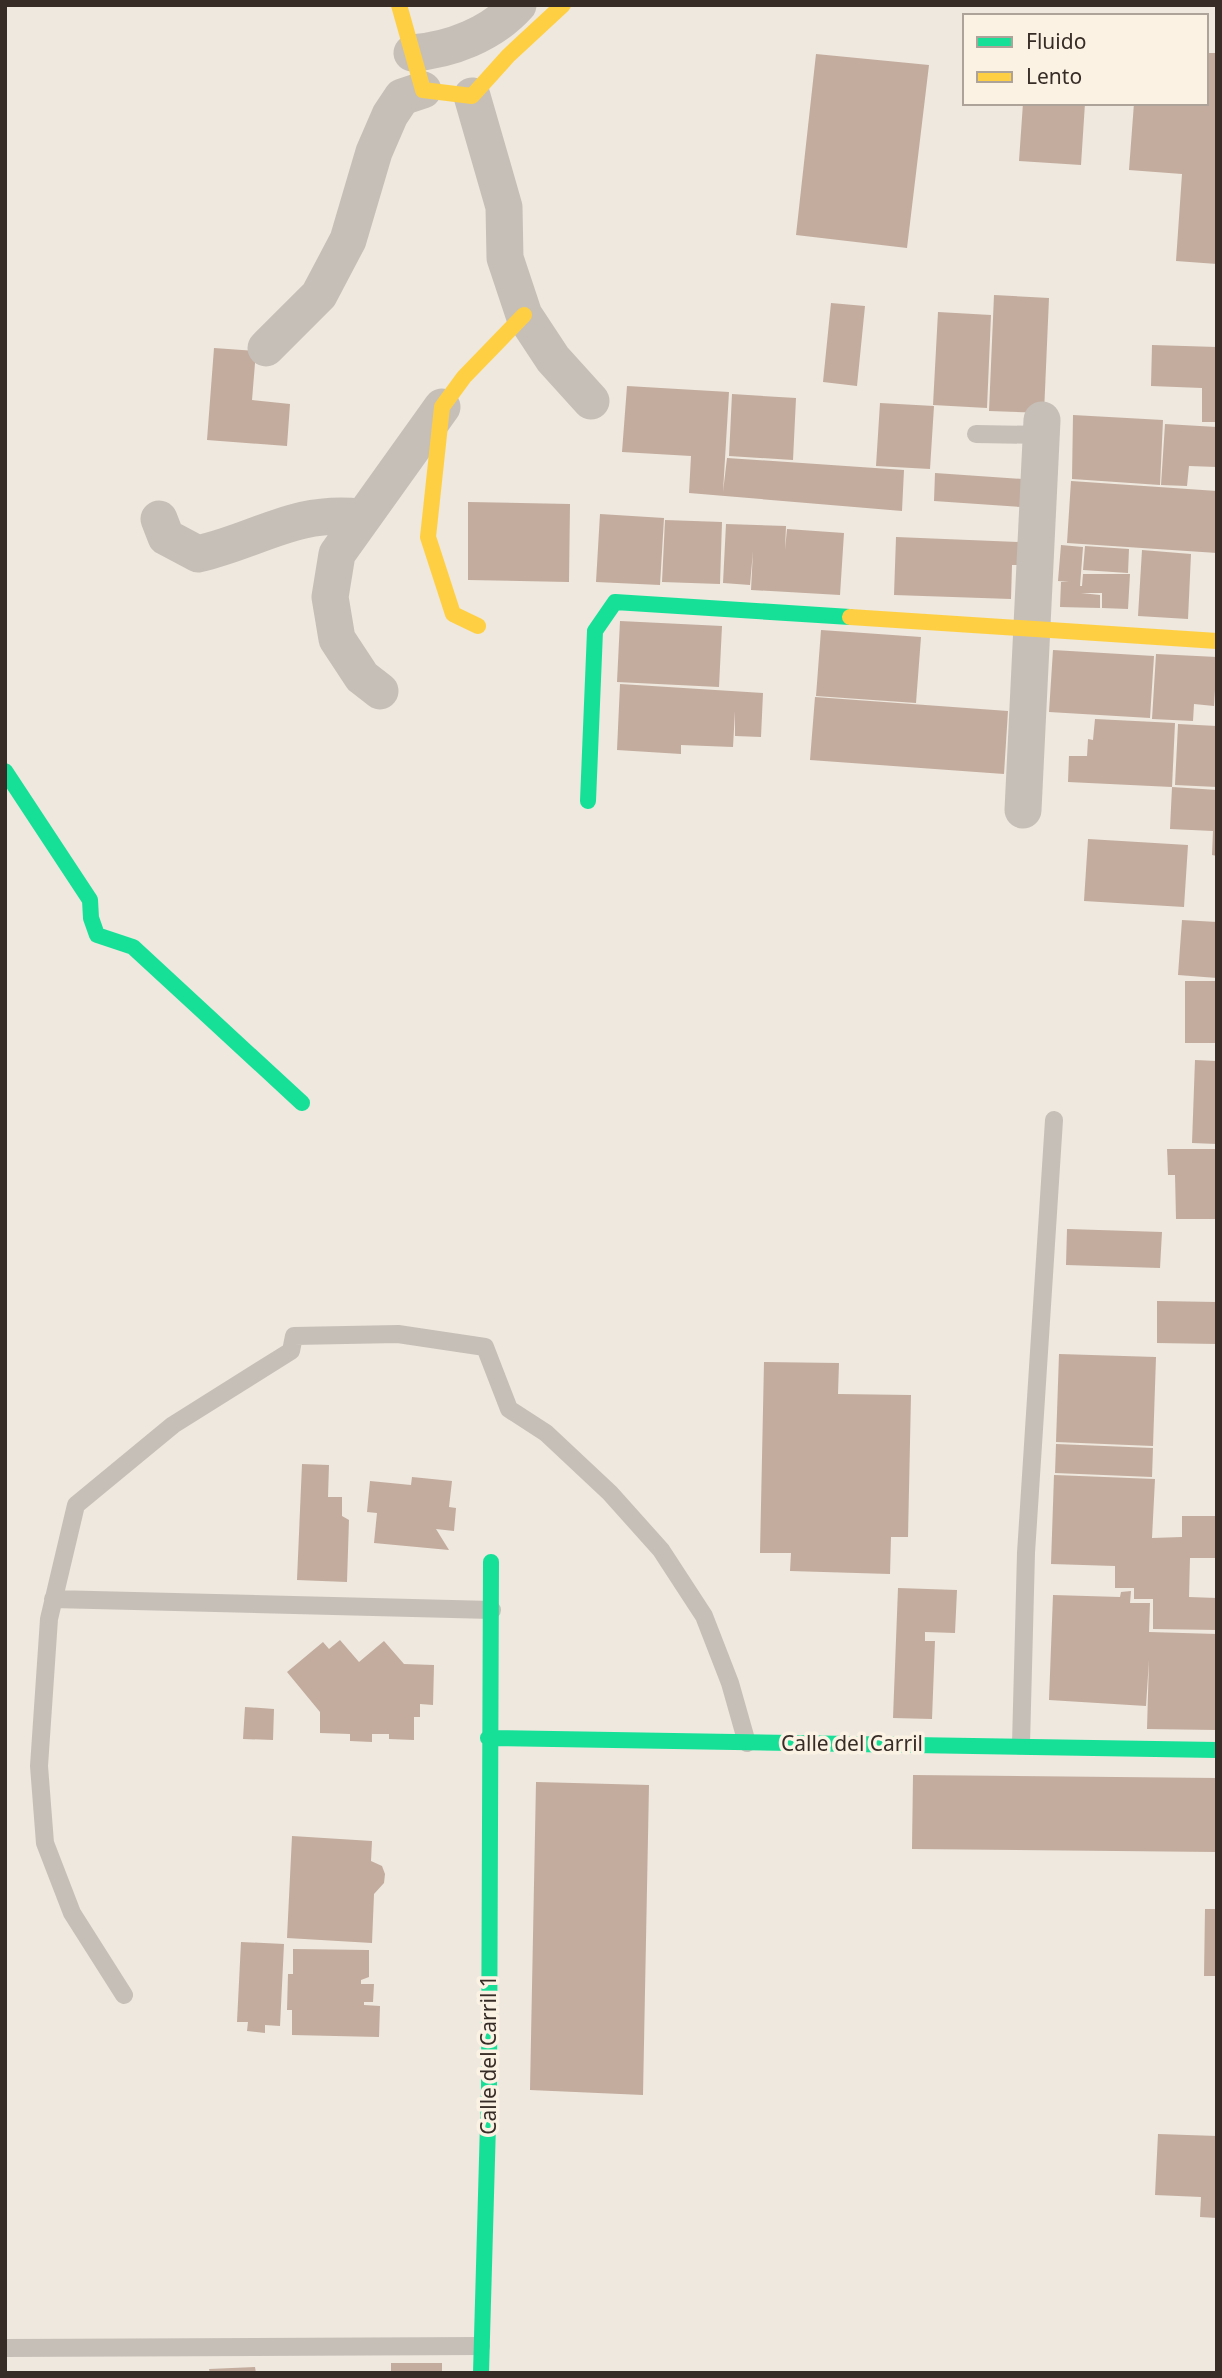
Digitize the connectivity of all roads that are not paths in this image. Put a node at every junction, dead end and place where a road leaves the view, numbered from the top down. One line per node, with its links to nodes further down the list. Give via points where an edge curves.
1 (399, 5): 4 (street)
2 (518, 5): 4 (street, via 484,33)
3 (563, 5): 6 (street)
4 (412, 52): 5 (street)
5 (423, 90): 6 (street); 8 (street, via 402,97 390,115 348,240 319,295)
6 (472, 96): 7 (street, via 505,207 505,258)
7 (524, 315): 9 (street, via 553,359); 10 (street, via 464,377)
8 (266, 348)
9 (591, 401)
10 (442, 407): 13 (street); 15 (street, via 428,537 453,614)
11 (1042, 428): 12 (lane); 16 (street)
12 (976, 434)
13 (360, 517): 14 (street, via 330,514 293,520 198,554 166,537); 18 (street, via 337,554 330,597 337,639 362,677)
14 (159, 519)
15 (478, 626)
16 (1032, 629): 17 (street); 20 (street, via 615,602 595,631); 21 (street)
17 (1217, 640)
18 (380, 691)
19 (5, 771): 22 (street, via 90,900 97,935 133,947)
20 (588, 801)
21 (1023, 810)
22 (302, 1103)
23 (1054, 1120): 29 (lane, via 1026,1553)
24 (491, 1562): 26 (street, Calle del Carril 1)
25 (53, 1599): 26 (lane); 28 (lane, via 76,1505 173,1425 291,1351 294,1336 398,1334 485,1348 509,1409 547,1433 661,1550 704,1616); 31 (lane, via 39,1766 45,1843 72,1913)
26 (492, 1610): 27 (street, Calle del Carril 1)
27 (488, 1738): 28 (street, Calle del Carril); 32 (street, Calle del Carril 1, via 489,2088)
28 (747, 1743): 29 (street, Calle del Carril)
29 (1021, 1744): 30 (street, Calle del Carril)
30 (1217, 1750)
31 (124, 1995)
32 (481, 2346): 33 (lane); 34 (street, Calle del Carril 1)
33 (5, 2348)
34 (481, 2373)

